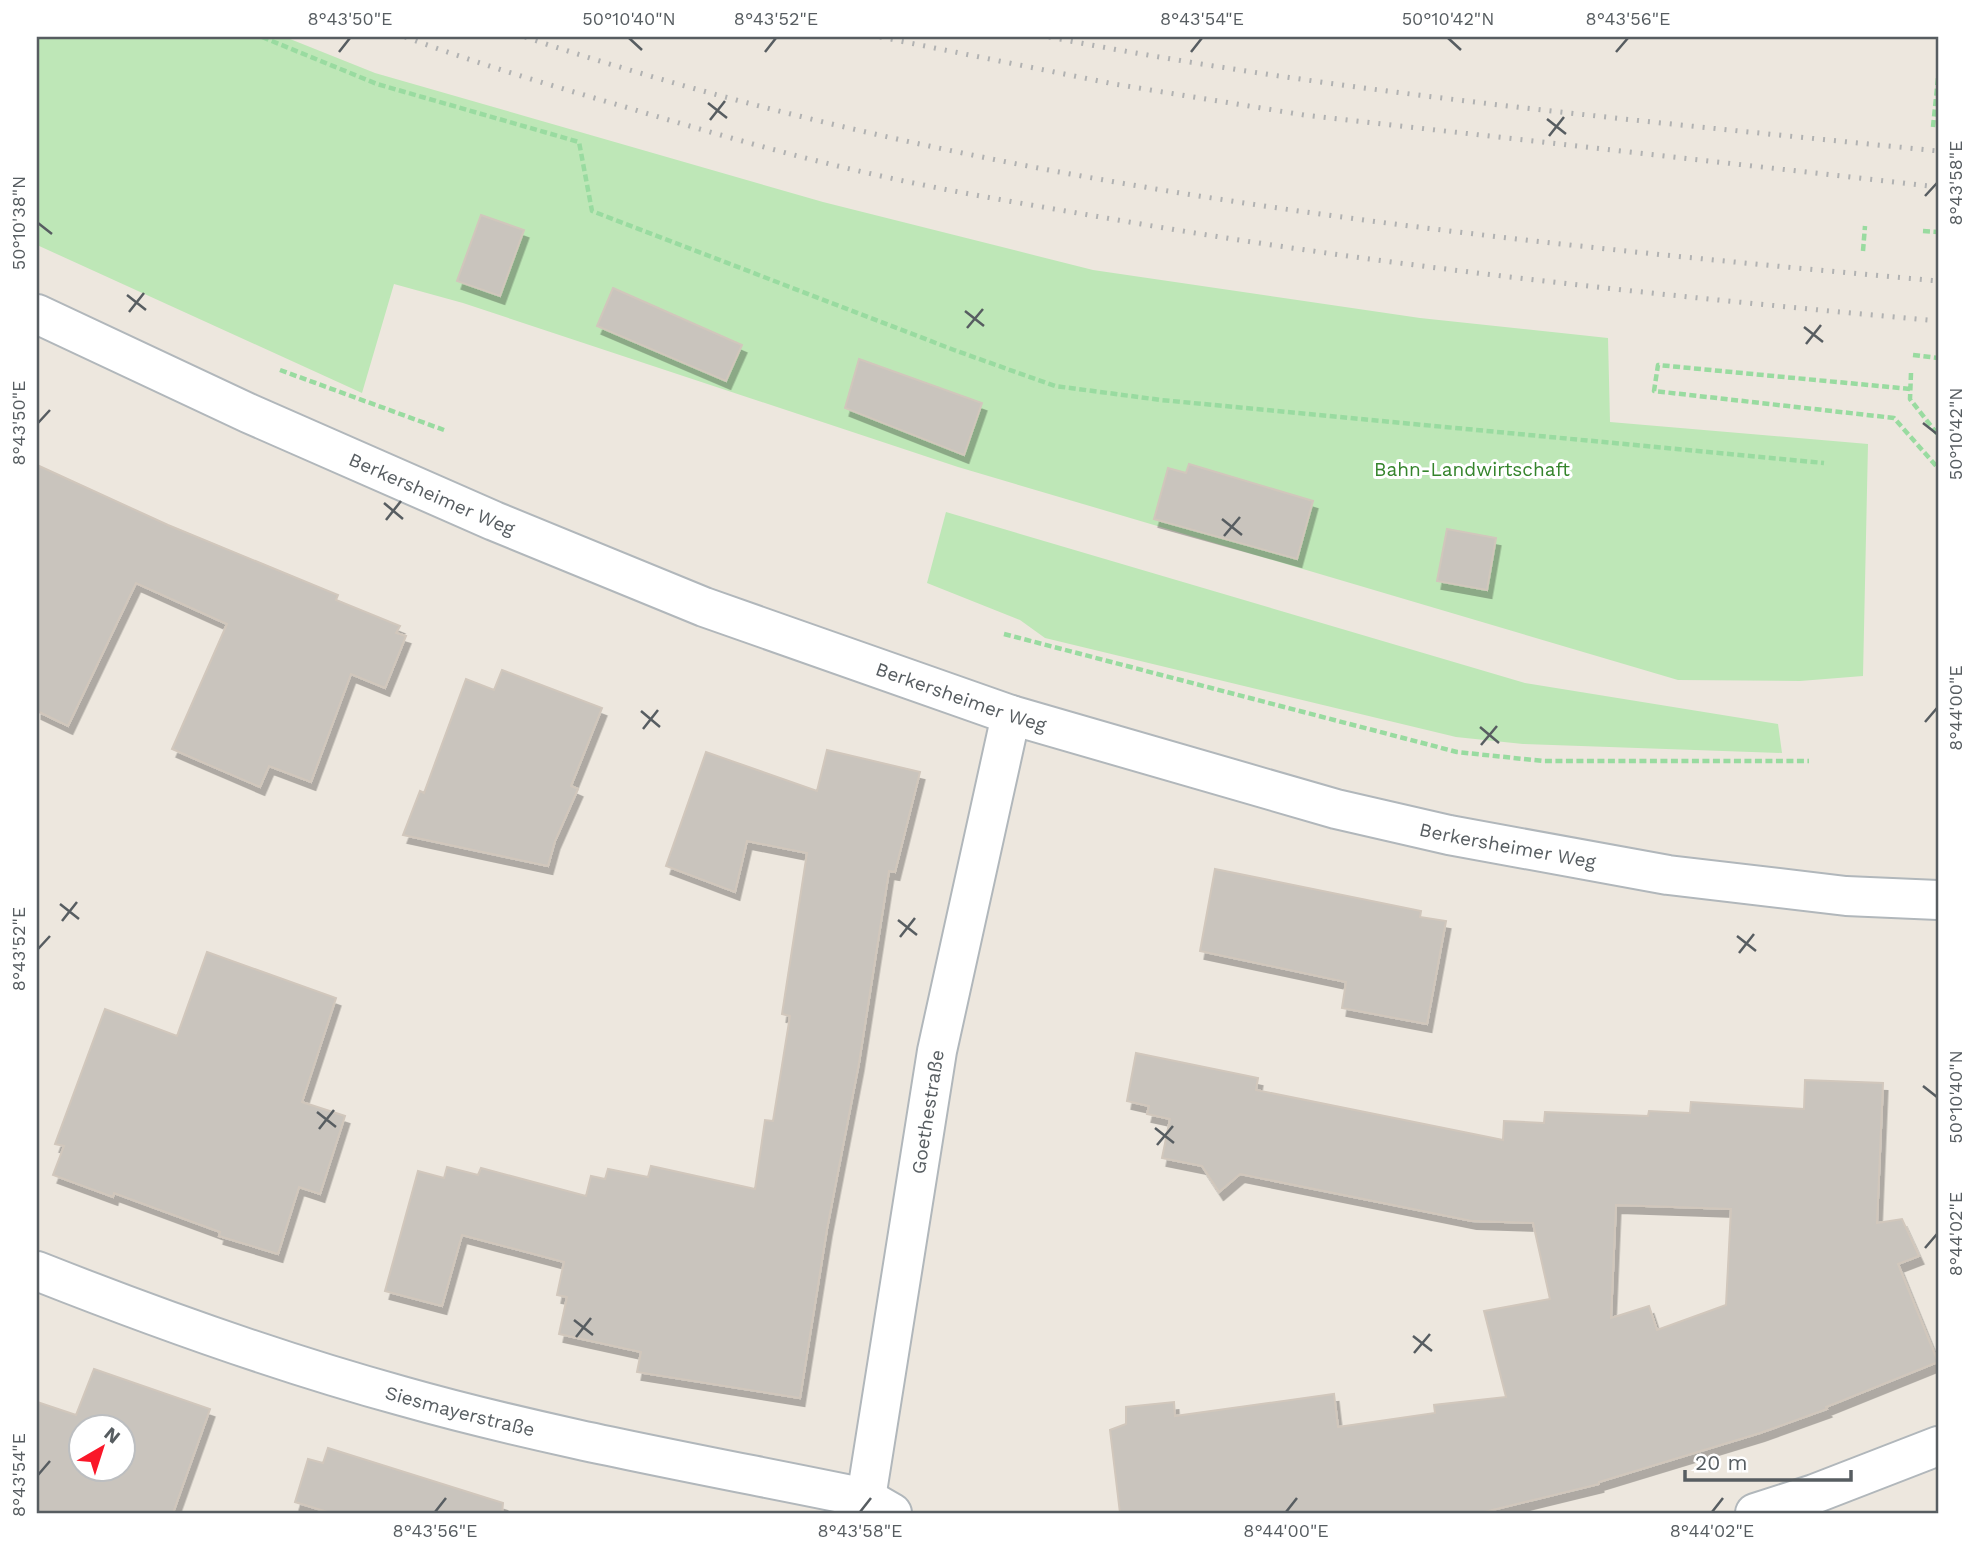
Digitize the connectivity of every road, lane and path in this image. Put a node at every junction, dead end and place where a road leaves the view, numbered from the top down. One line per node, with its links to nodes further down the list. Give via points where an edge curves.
1 (262, 37): 16 (path, via 377,84 579,142 592,211 1055,386)
2 (1938, 78): 3 (path)
3 (1933, 127)
4 (1865, 226): 7 (path)
5 (1923, 231): 6 (path)
6 (1938, 232)
7 (1863, 251)
8 (37, 314): 19 (street, Berkersheimer Weg, via 260,419 507,526 704,607)
9 (1913, 355): 10 (path)
10 (1938, 358)
11 (270, 366): 14 (path)
12 (1912, 373): 13 (path)
13 (1910, 388): 15 (path, via 1910,399); 17 (path, via 1658,365 1654,391 1894,418)
14 (444, 430)
15 (1938, 435)
16 (1824, 463)
17 (1938, 468)
18 (1004, 634): 20 (path, via 1457,752 1544,761)
19 (1011, 715): 21 (street, Berkersheimer Weg, via 1336,809 1449,835 1668,875 1846,896); 24 (street, Goethestraße, via 937,1051)
20 (1809, 761)
21 (1938, 900)
22 (37, 1271): 24 (street, Siesmayerstraße, via 252,1350 402,1396)
23 (1938, 1446): 25 (street)
24 (875, 1508)
25 (1755, 1513)

